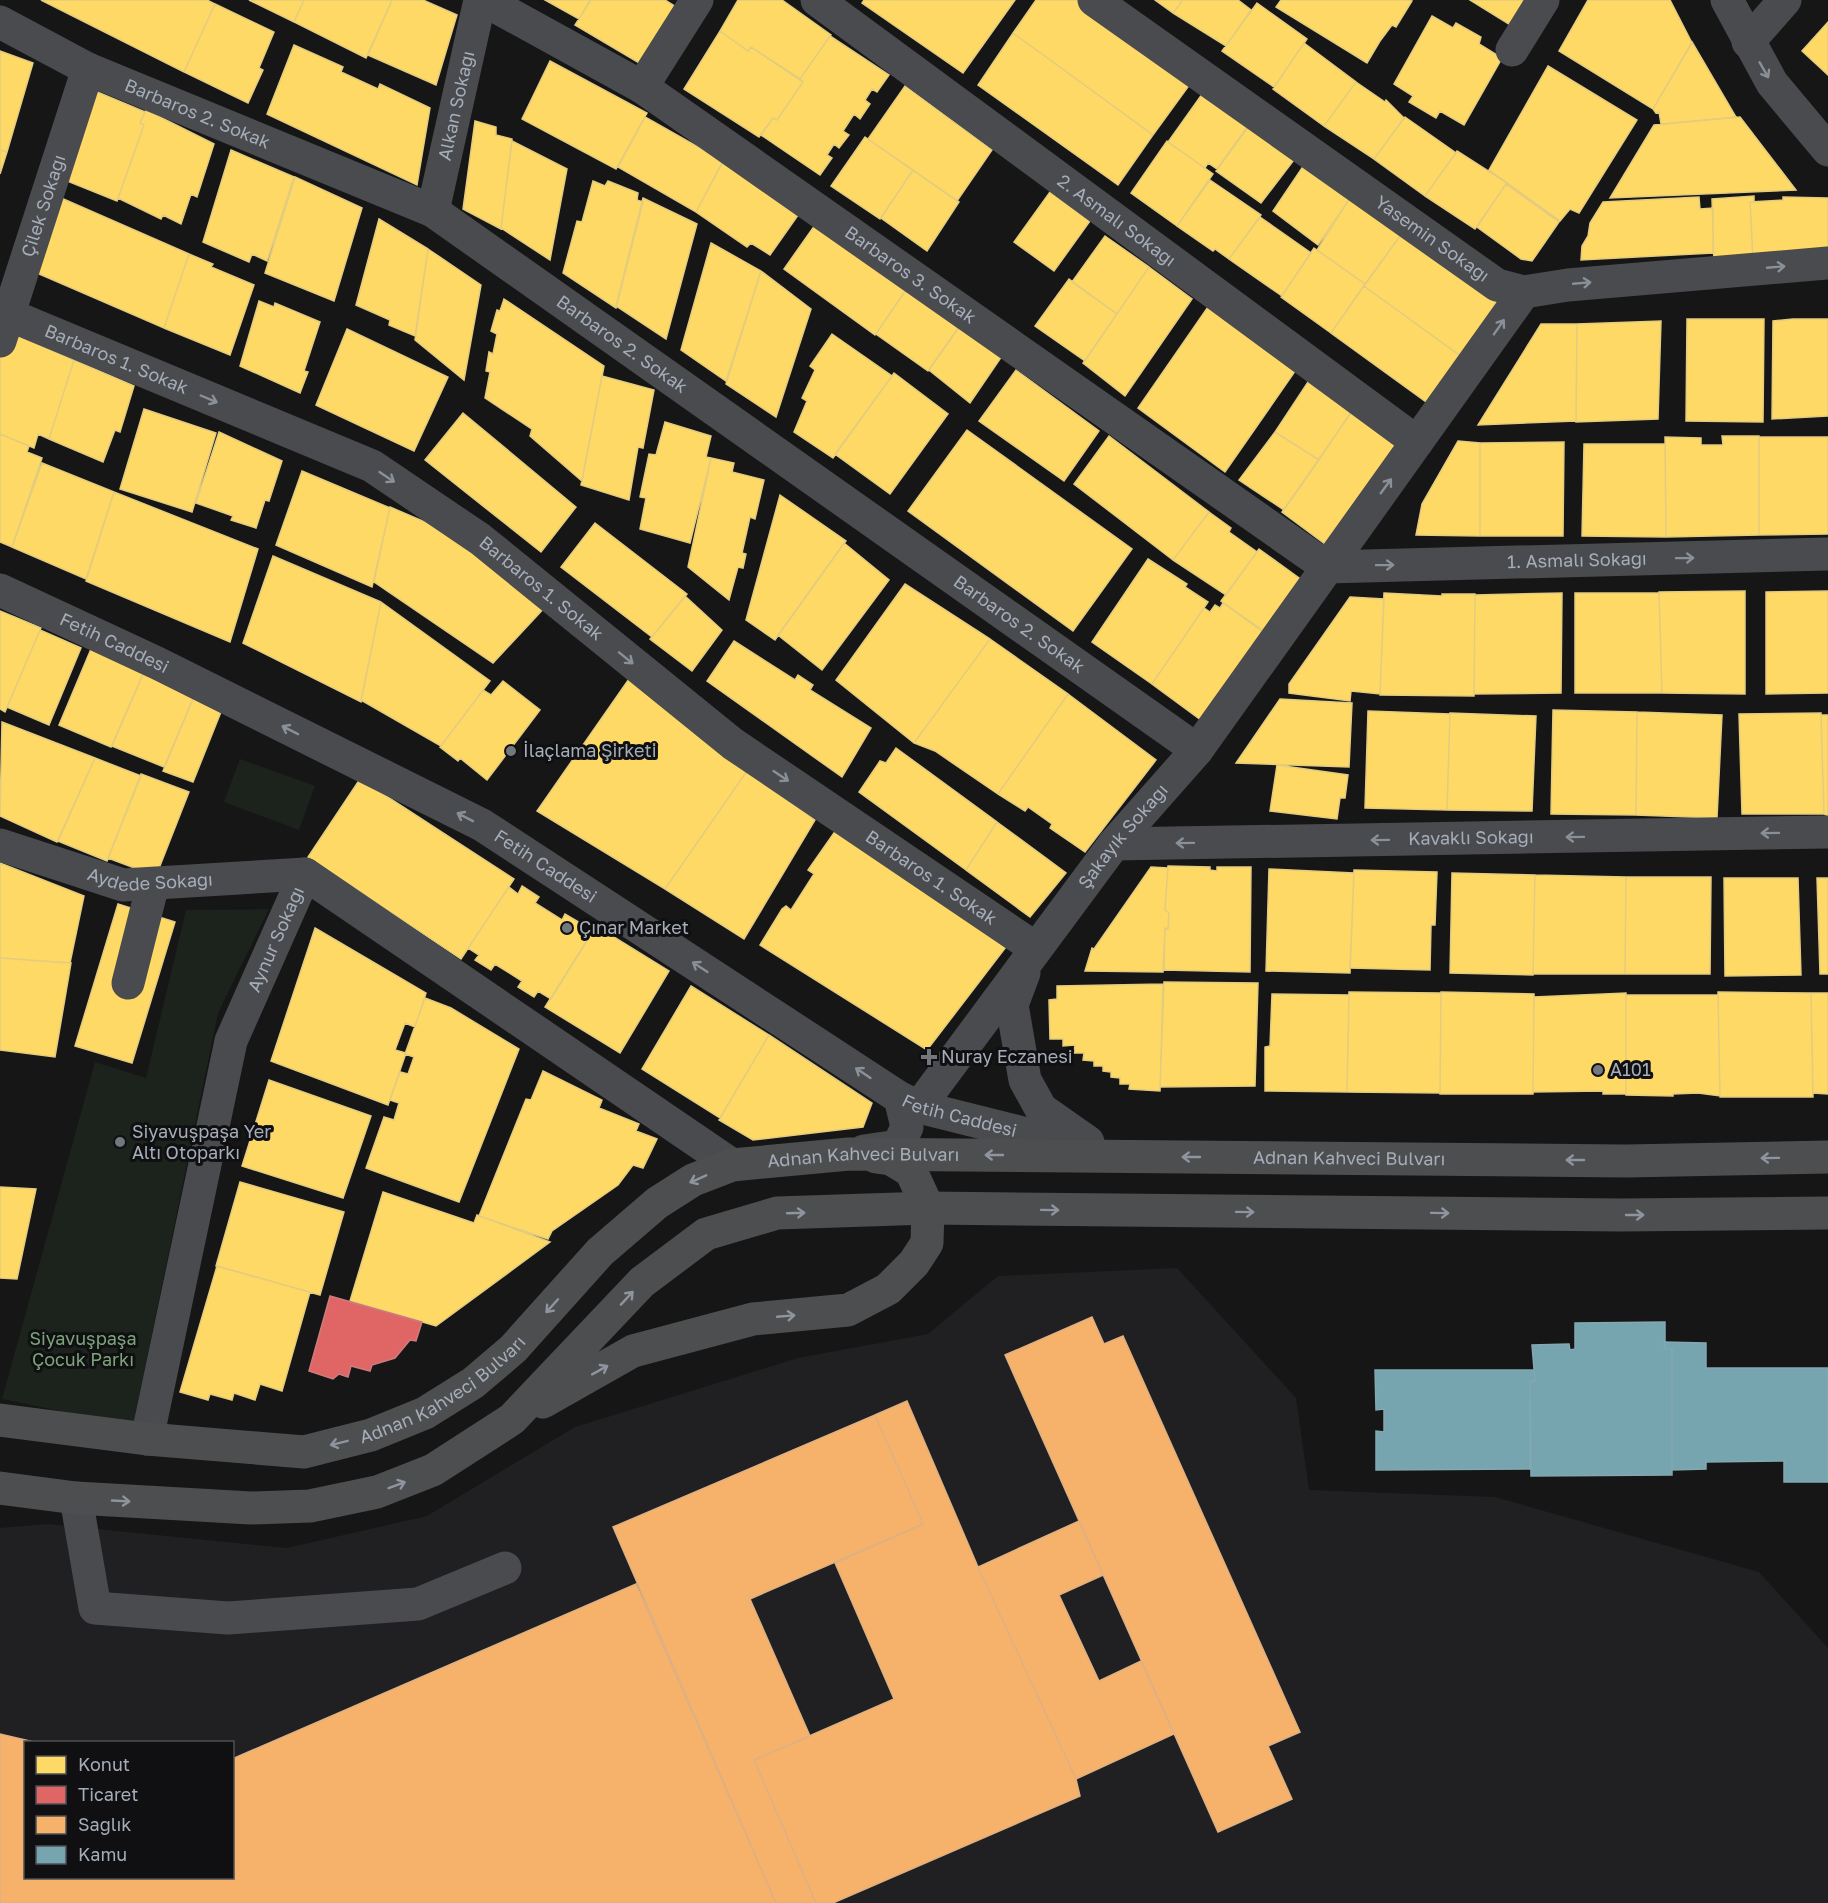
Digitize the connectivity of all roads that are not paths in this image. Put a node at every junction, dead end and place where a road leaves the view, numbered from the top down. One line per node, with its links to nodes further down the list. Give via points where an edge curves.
1 (482, 0): 12 (street, Barbaros 3. Sokak); 14 (street, Alkan Sokağı)
2 (696, 0): 12 (street)
3 (817, 0): 18 (street, 2. Asmalı Sokağı)
4 (1094, 0): 16 (street, Yasemin Sokağı, via 1497,285)
5 (1543, 0): 10 (street)
6 (1728, 0): 9 (street)
7 (1785, 0): 9 (street)
8 (0, 22): 11 (street, Barbaros 2. Sokak)
9 (1748, 42): 13 (street, one-way to 13, via 1772,83)
10 (1512, 50)
11 (88, 69): 14 (street, Barbaros 2. Sokak); 17 (street, Çilek Sokağı)
12 (642, 87): 20 (street, Barbaros 3. Sokak)
13 (1828, 150)
14 (433, 210): 22 (street, Barbaros 2. Sokak)
15 (1828, 263): 16 (street, Yasemin Sokağı, one-way to 15)
16 (1524, 292): 18 (street, Şakayık Sokağı, one-way to 16)
17 (3, 323): 28 (street, Barbaros 1. Sokak, one-way to 28, via 372,466 480,539 733,744)
18 (1418, 442): 20 (street, Şakayık Sokağı, one-way to 18)
19 (1828, 554): 20 (street, 1. Asmalı Sokağı, one-way to 19)
20 (1326, 567): 22 (street, Şakayık Sokağı)
21 (0, 590): 30 (street, Fetih Caddesi, one-way to 21, via 482,825 157,663)
22 (1197, 750): 24 (street, Şakayık Sokağı)
23 (1828, 832): 24 (street, Kavaklı Sokağı, one-way to 24)
24 (1114, 844): 28 (street, Şakayık Sokağı)
25 (0, 845): 27 (street, Aydede Sokağı, via 123,885)
26 (305, 874): 27 (street, Aydede Sokağı); 34 (street, Aynur Sokağı); 39 (street, Aynur Sokağı, via 231,1041)
27 (153, 884): 29 (street)
28 (1035, 948): 30 (street, Şakayık Sokağı); 32 (street, via 1012,1005 1026,1080 1041,1109 1079,1137)
29 (128, 983)
30 (909, 1103): 31 (street, via 907,1127 898,1146); 32 (street, Fetih Caddesi)
31 (849, 1154): 32 (main road, Adnan Kahveci Bulvarı, one-way to 31); 34 (main road, Adnan Kahveci Bulvarı); 35 (main road, via 891,1159 911,1171)
32 (1116, 1157): 33 (main road, Adnan Kahveci Bulvarı, one-way to 32, via 1626,1161)
33 (1828, 1157)
34 (732, 1165): 39 (main road, Adnan Kahveci Bulvarı, one-way to 39, via 693,1180 657,1203 600,1252 513,1349 473,1383 424,1413 371,1435 304,1452)
35 (928, 1208): 36 (main road, one-way to 36); 37 (main road, one-way to 35, via 642,1282 706,1234 777,1213); 37 (main road, one-way to 35, via 633,1351 753,1319 848,1310 888,1289 914,1263 927,1243)
36 (1828, 1214)
37 (513, 1419): 41 (main road, one-way to 37, via 252,1508 310,1506 377,1492 433,1470)
38 (0, 1420): 39 (main road, Adnan Kahveci Bulvarı)
39 (147, 1439)
40 (0, 1488): 41 (main road)
41 (76, 1498): 42 (street, via 94,1608 228,1618 418,1604)
42 (505, 1568)

